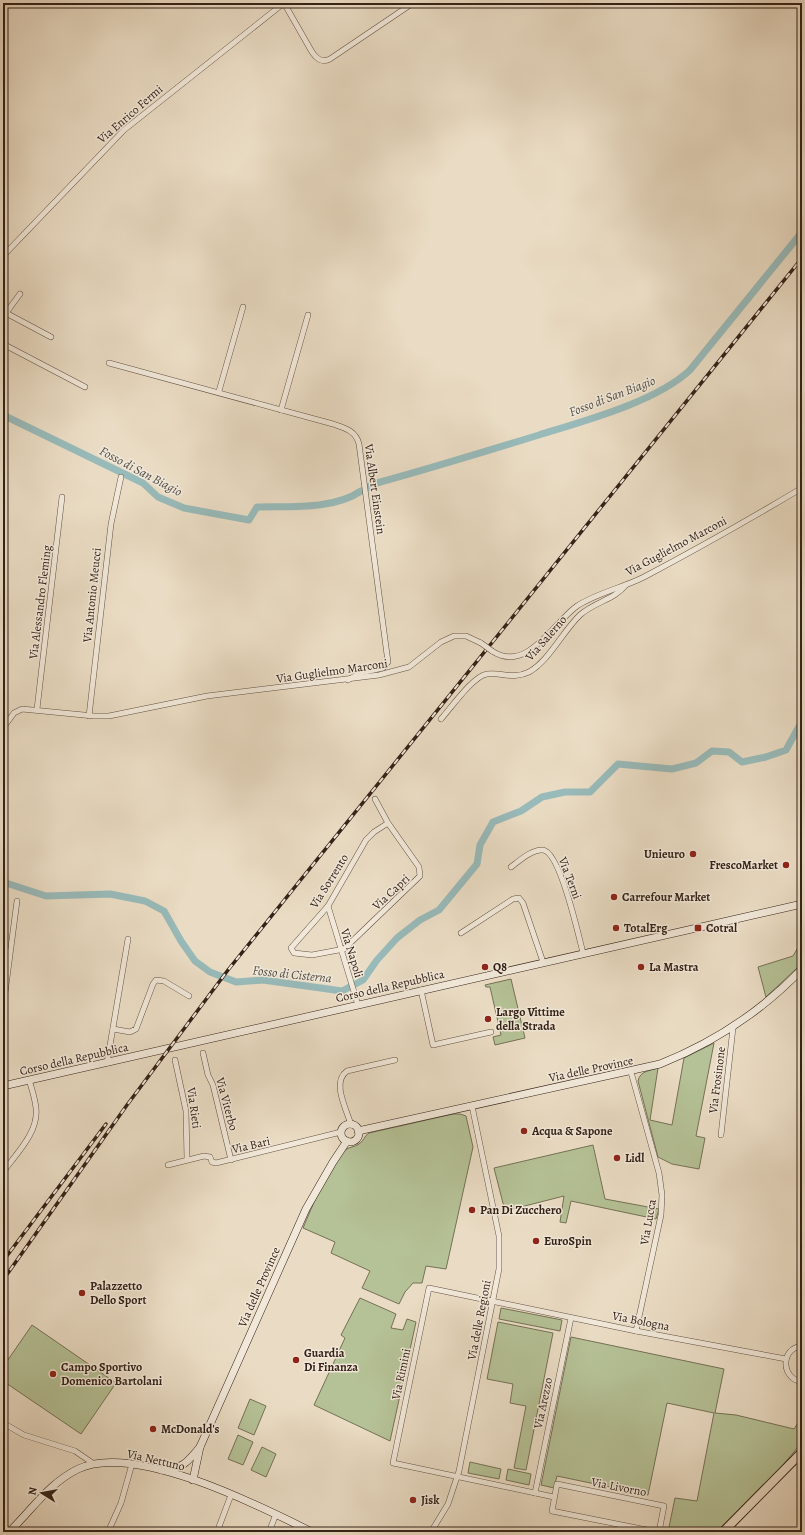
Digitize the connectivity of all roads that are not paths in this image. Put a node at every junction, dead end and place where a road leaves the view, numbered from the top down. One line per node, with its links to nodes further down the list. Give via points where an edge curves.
1 (284, 3): 2 (street, Via Enrico Fermi, via 316,58 324,61); 3 (street, Via Enrico Fermi, via 122,132)
2 (413, 3)
3 (3, 256)
4 (20, 294): 6 (street)
5 (243, 307): 12 (street)
6 (5, 315): 8 (street)
7 (308, 315): 13 (street)
8 (51, 337)
9 (3, 344): 11 (street)
10 (109, 363): 12 (street, Via Albert Einstein)
11 (85, 387)
12 (219, 391): 13 (street, Via Albert Einstein)
13 (281, 410): 18 (street, Via Albert Einstein, via 344,428 355,434 359,444 388,662 385,667 360,672)
14 (121, 477): 20 (street, Via Antonio Meucci, via 111,524)
15 (802, 488): 17 (street, Via Guglielmo Marconi)
16 (62, 497): 19 (street, Via Alessandro Fleming)
17 (627, 584): 18 (street, Via Guglielmo Marconi, bridge, via 576,607 534,648 525,653 507,657 466,636 454,636 441,642 406,668); 21 (street, Via Salerno, via 617,594 580,616 532,670 516,676 488,674 479,677)
18 (348, 680): 20 (street, Via Guglielmo Marconi, via 207,696 109,716)
19 (37, 709): 20 (street, Via Guglielmo Marconi); 22 (street, Via Guglielmo Marconi, via 18,710)
20 (89, 716)
21 (441, 719)
22 (3, 728)
23 (375, 799): 24 (street, Via Capri)
24 (388, 823): 29 (street, Via Sorrento, via 366,840); 33 (street, Via Capri, via 420,868 420,876)
25 (510, 867): 34 (street, Via Terni, via 536,851 544,850 548,853 563,882)
26 (802, 900): 30 (street, Corso della Repubblica)
27 (17, 901): 40 (street)
28 (802, 904): 30 (street, Corso della Repubblica)
29 (328, 906): 33 (street, Via Napoli); 33 (street, Via Sorrento, via 291,950 297,955 312,955)
30 (782, 907): 34 (street, Corso della Repubblica, via 696,929)
31 (462, 933): 35 (street, via 513,899 519,898)
32 (128, 939): 42 (street)
33 (341, 950): 39 (street, Via Napoli)
34 (583, 953): 35 (street, Corso della Repubblica)
35 (543, 962): 37 (street, Corso della Repubblica)
36 (802, 969): 41 (street, Via delle Province, via 768,1003)
37 (420, 990): 39 (street, Corso della Repubblica); 43 (street, via 433,1045)
38 (189, 996): 42 (street, via 156,980 136,1029 130,1032)
39 (358, 1005): 47 (street, Corso della Repubblica)
40 (3, 1008)
41 (733, 1028): 48 (street, Via delle Province, via 679,1056); 55 (street, Via Frosinone)
42 (113, 1029): 47 (street)
43 (491, 1032)
44 (203, 1053): 58 (street, Via Viterbo, via 208,1075 214,1086)
45 (174, 1060): 57 (street, Via Rieti, via 187,1116)
46 (395, 1060): 52 (street, via 347,1071 342,1076 339,1086)
47 (107, 1062): 49 (street, Corso della Repubblica)
48 (631, 1072): 51 (street, Via delle Province); 63 (street, Via Lucca, via 659,1173 662,1195 661,1215)
49 (29, 1080): 50 (street, Corso della Repubblica); 60 (street, via 36,1107 33,1128)
50 (3, 1086)
51 (472, 1106): 53 (street, Via delle Province); 61 (street, Via delle Regioni, via 500,1241)
52 (351, 1125): 53 (street); 54 (street, via 346,1126)
53 (358, 1130): 56 (street, via 355,1140)
54 (341, 1132): 56 (street); 58 (street, Via Bari)
55 (721, 1135)
56 (347, 1141): 68 (street, Via delle Province, via 332,1162 306,1209)
57 (186, 1160): 58 (street, Via Bari, via 206,1156 214,1163); 59 (street, Via Bari)
58 (231, 1160)
59 (168, 1165)
60 (3, 1172)
61 (494, 1302): 62 (street, Via Bologna); 74 (street, Via delle Regioni); 74 (street, Via Rimini, via 429,1288 394,1455 393,1463)
62 (571, 1318): 63 (street, Via Bologna); 76 (street, Via Arezzo)
63 (636, 1331): 65 (street, Via Bologna)
64 (802, 1346): 65 (street, via 793,1349)
65 (786, 1359): 66 (street, via 786,1371)
66 (802, 1382)
67 (3, 1423): 71 (street, via 24,1435 74,1451)
68 (200, 1447): 70 (street, Via delle Province); 75 (street, Via delle Province)
69 (802, 1452): 87 (main road)
70 (188, 1462): 73 (street, Via delle Province, via 173,1469); 75 (street)
71 (94, 1464): 72 (street, Via Nettuno); 80 (street, Via Nettuno, via 76,1470 60,1481)
72 (132, 1464): 73 (street, Via Nettuno); 81 (street, via 121,1503)
73 (161, 1470): 75 (street, Via Nettuno)
74 (458, 1477): 76 (street); 85 (street, Via delle Regioni, via 448,1504)
75 (190, 1479): 77 (street, Via Nettuno)
76 (535, 1493): 78 (street)
77 (231, 1495): 79 (street, Via Nettuno); 82 (street)
78 (554, 1497): 86 (street, Via Livorno, via 552,1511); 86 (street, Via Livorno, via 557,1484 664,1506)
79 (276, 1514): 83 (street); 84 (street, Via Nettuno)
80 (8, 1532)
81 (108, 1532)
82 (217, 1532)
83 (269, 1532)
84 (312, 1532)
85 (431, 1532)
86 (658, 1532)
87 (723, 1532)

